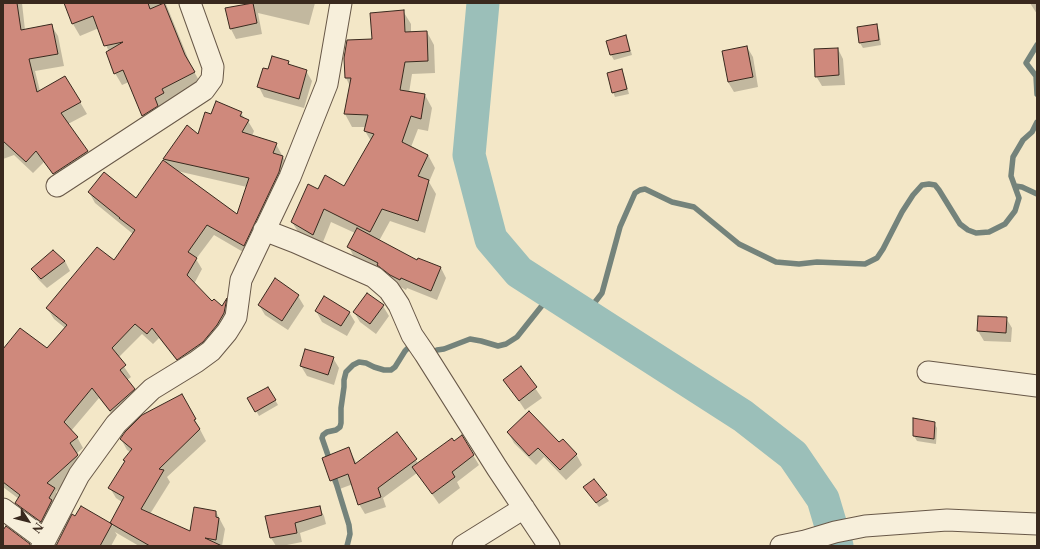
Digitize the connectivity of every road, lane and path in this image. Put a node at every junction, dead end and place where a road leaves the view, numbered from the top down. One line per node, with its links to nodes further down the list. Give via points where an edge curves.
1 (190, 3): 3 (street, via 213,67 212,79 204,90)
2 (341, 3): 4 (street, via 327,84 290,177)
3 (57, 186)
4 (264, 230): 7 (street, via 374,277 388,290 399,305 412,334); 10 (street, via 241,280 236,317 227,332 211,351 152,389 116,424 78,475)
5 (928, 372): 6 (street)
6 (1037, 386)
7 (524, 508): 11 (street); 12 (street)
8 (3, 509): 10 (street)
9 (1037, 524): 13 (street, via 947,520 865,526)
10 (43, 543)
11 (463, 546)
12 (549, 546)
13 (781, 546)

